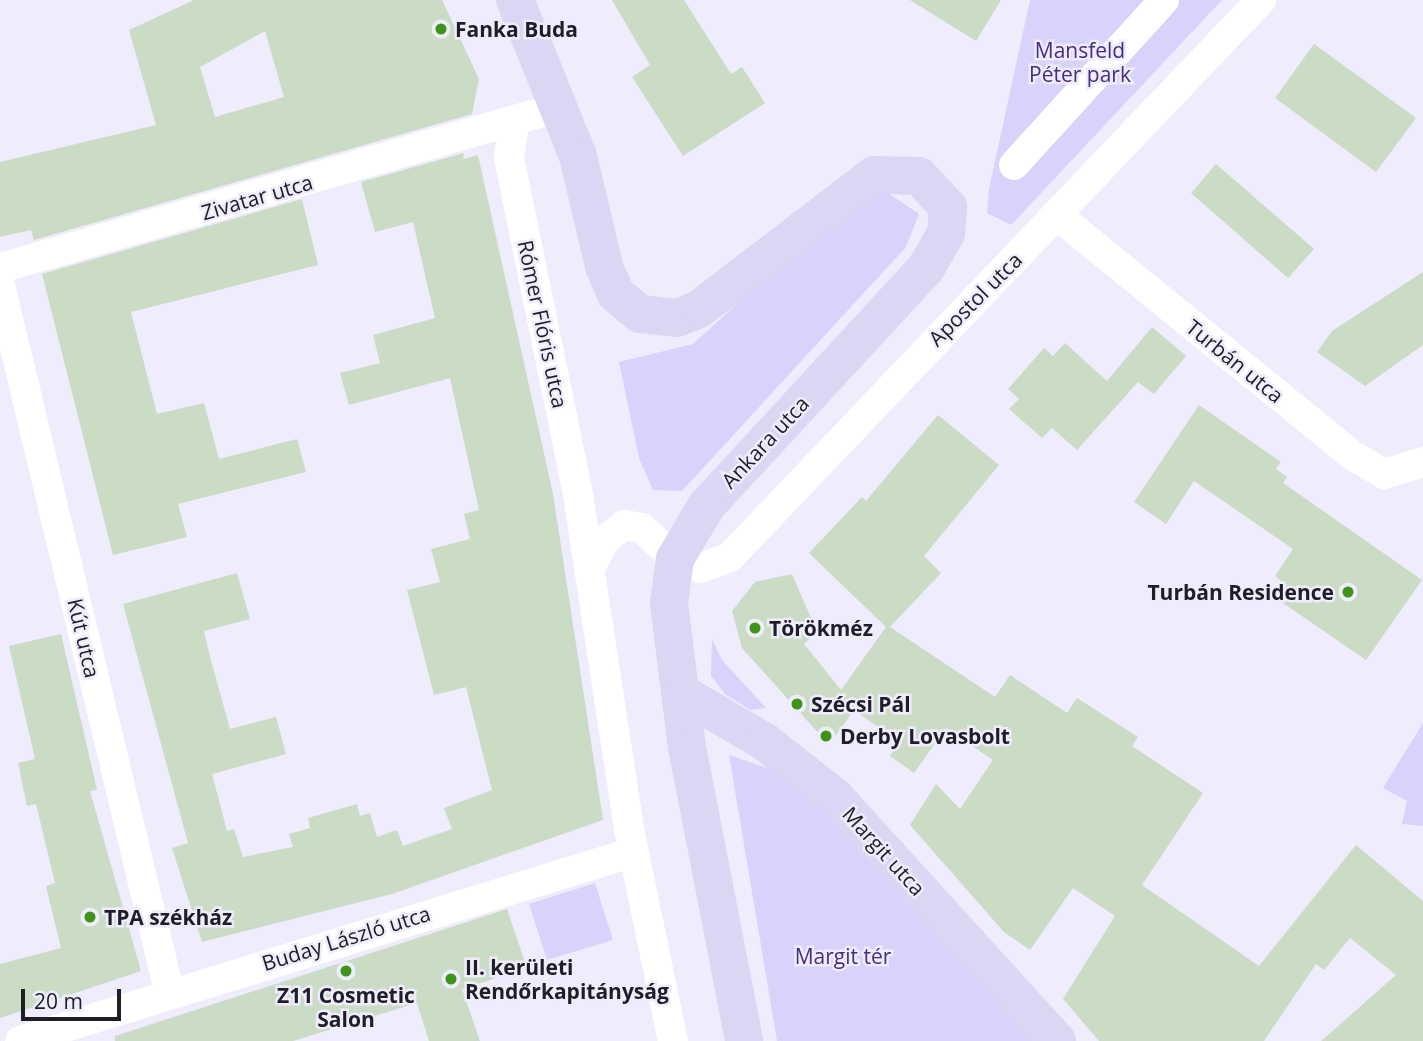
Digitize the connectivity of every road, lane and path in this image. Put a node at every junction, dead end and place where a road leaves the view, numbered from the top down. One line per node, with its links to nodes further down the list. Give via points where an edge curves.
1 (515, 0): 4 (street)
2 (1164, 0): 6 (street)
3 (1261, 0): 7 (street, Apostol utca)
4 (560, 107): 5 (street); 11 (street, Ankara utca, via 617,294 640,314 677,318 722,295 874,175 919,176 948,207 946,233 926,268 707,505)
5 (514, 125): 8 (street, Zivatar utca); 12 (street, Rómer Flóris utca, via 509,158)
6 (1014, 165)
7 (1058, 216): 10 (street, Turbán utca, via 1355,457 1384,474); 11 (street, Apostol utca, via 730,557 700,568)
8 (0, 268)
9 (0, 285): 15 (street, Kút utca)
10 (1423, 462)
11 (675, 559): 12 (street, via 649,533 624,525 605,540); 13 (street, Ankara utca, via 669,603)
12 (589, 571): 14 (street, Rómer Flóris utca)
13 (683, 694): 18 (street, Ankara utca, via 687,747); 19 (street, Margit utca, via 765,742 835,797)
14 (634, 852): 15 (street, Buday László utca); 17 (street, Rómer Flóris utca)
15 (169, 991): 16 (street, Buday László utca)
16 (20, 1041)
17 (673, 1041)
18 (744, 1041)
19 (1058, 1041)

